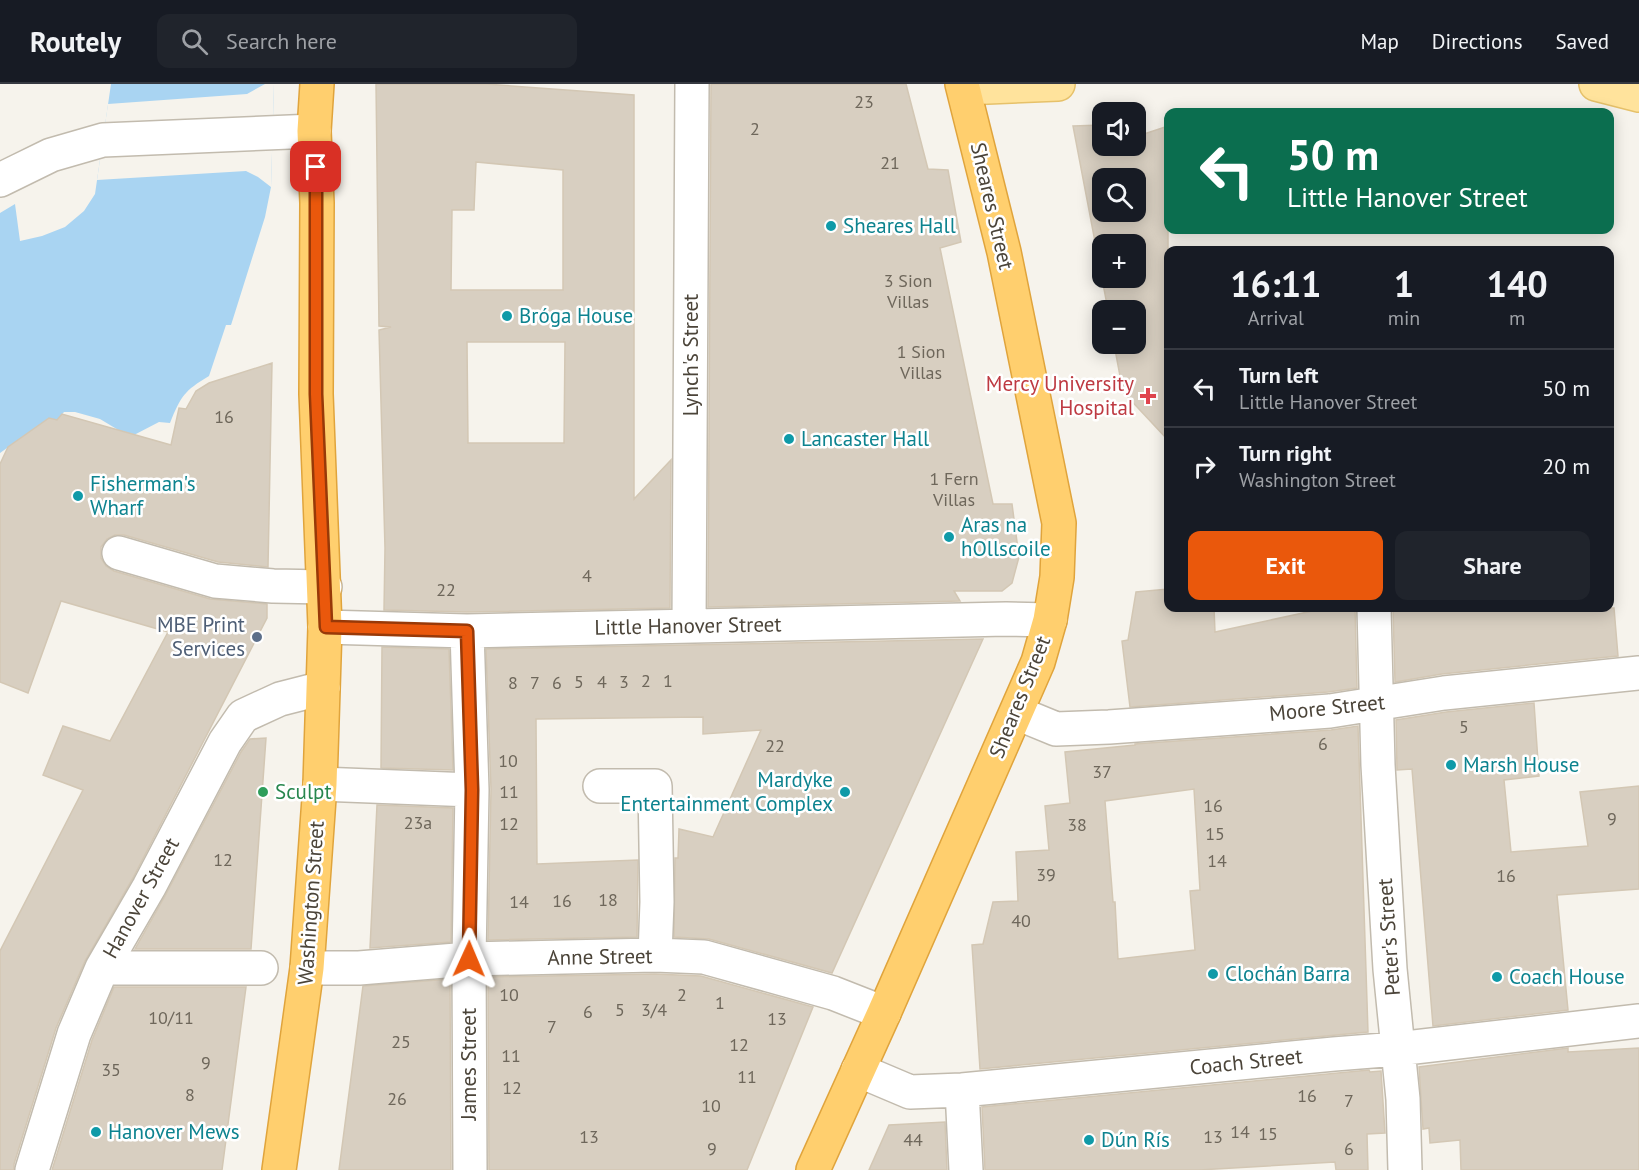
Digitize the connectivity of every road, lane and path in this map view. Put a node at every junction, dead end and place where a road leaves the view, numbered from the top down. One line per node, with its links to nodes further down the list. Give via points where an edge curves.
1 (317, 84): 7 (highway, Washington Street)
2 (692, 84): 13 (street, Lynch's Street)
3 (1058, 84): 5 (main road)
4 (1596, 84): 6 (main road)
5 (963, 86): 12 (highway, Sheares Street, via 1004,252 1059,524)
6 (1639, 94)
7 (314, 131): 8 (street, via 103,140 51,155); 10 (highway, Washington Street, via 316,394)
8 (0, 180)
9 (119, 553): 10 (street, via 215,581)
10 (325, 587): 14 (highway, Washington Street)
11 (1374, 612): 18 (street, Peter's Street)
12 (1050, 620): 13 (street, Little Hanover Street); 19 (highway, Sheares Street)
13 (689, 626): 15 (street, Little Hanover Street)
14 (326, 627): 15 (street, Little Hanover Street); 17 (highway, Washington Street)
15 (467, 631): 22 (street, James Street)
16 (1639, 673): 18 (street, Moore Street)
17 (323, 688): 20 (highway, Washington Street); 25 (street, Hanover Street, via 280,699 243,717 225,742)
18 (1375, 703): 19 (street, Moore Street, via 1330,711 1108,728 1056,729); 30 (street, Peter's Street)
19 (1017, 713): 28 (highway, Sheares Street)
20 (320, 784): 22 (street); 27 (highway, Washington Street)
21 (600, 786): 23 (street, via 655,786)
22 (472, 790): 24 (street, James Street)
23 (655, 955): 24 (street, Anne Street); 28 (street, Anne Street, via 704,957 833,993)
24 (469, 959): 27 (street, Anne Street); 36 (street, James Street)
25 (102, 968): 26 (street); 34 (street, Hanover Street, via 75,1000 74,1034)
26 (261, 968)
27 (307, 968): 35 (highway, Washington Street)
28 (884, 1012): 31 (highway, Sheares Street)
29 (1639, 1021): 30 (street, Coach Street)
30 (1397, 1049): 32 (street, Coach Street); 40 (street, Peter's Street)
31 (858, 1070): 32 (street, Coach Street, via 910,1092); 33 (highway, Sheares Street)
32 (962, 1090): 39 (street)
33 (843, 1102): 37 (highway, Sheares Street); 38 (highway)
34 (32, 1170)
35 (279, 1170)
36 (470, 1170)
37 (813, 1170)
38 (838, 1170)
39 (966, 1170)
40 (1405, 1170)

